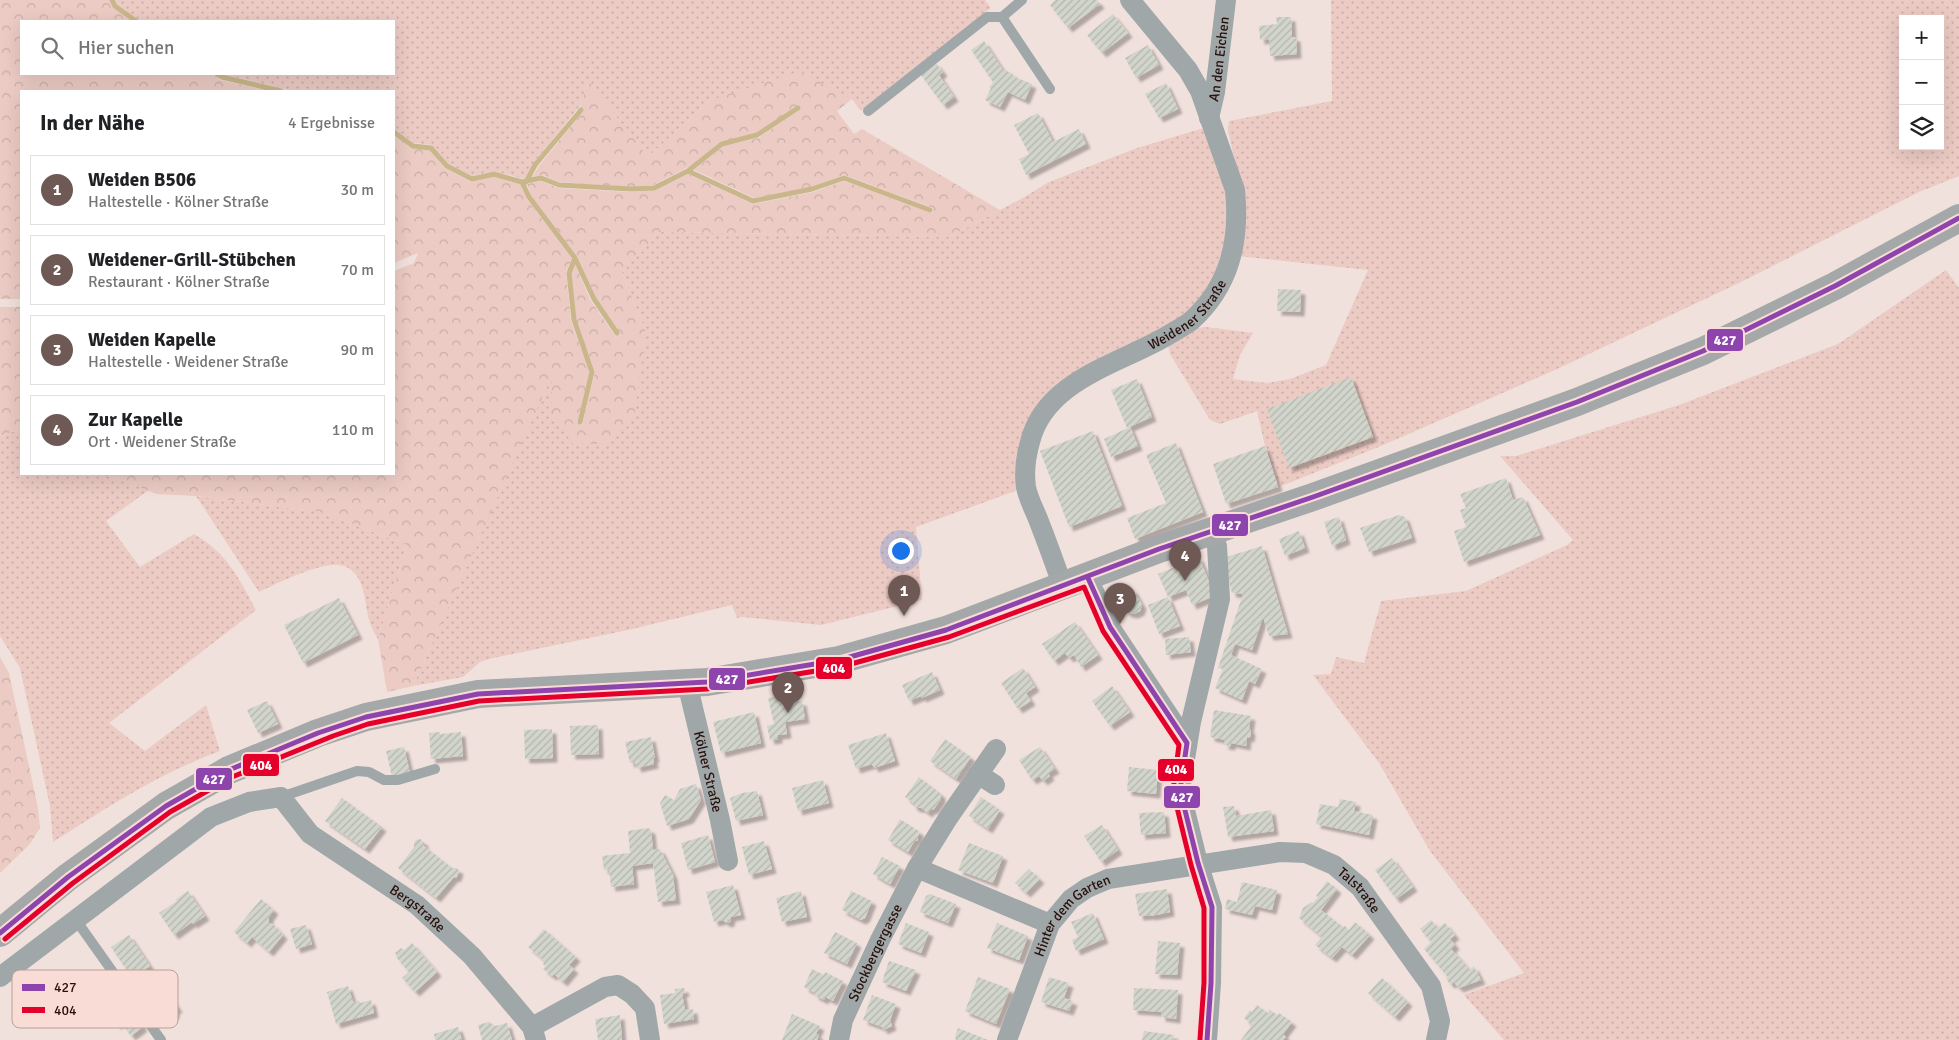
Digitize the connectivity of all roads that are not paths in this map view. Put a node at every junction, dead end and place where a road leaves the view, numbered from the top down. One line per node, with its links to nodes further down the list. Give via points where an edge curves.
1 (1021, 0): 4 (lane)
2 (1130, 0): 7 (street, Weidener Straße, via 1188,70)
3 (1226, 0): 7 (street, An den Eichen)
4 (1002, 17): 5 (lane); 6 (lane, via 986,17)
5 (1050, 89)
6 (868, 111)
7 (1210, 118): 10 (street, Weidener Straße, via 1235,190 1236,207 1235,244 1228,268 1218,286 1190,322 1074,383 1043,412 1033,430 1026,488)
8 (1959, 218): 9 (main road, via 1835,286 1703,351 1577,402)
9 (1212, 532): 10 (main road); 12 (street, via 1217,546 1220,599)
10 (1076, 582): 11 (main road, via 946,630 839,660); 12 (street, Weidener Straße)
11 (687, 683): 16 (street, Kölner Straße); 21 (main road, via 478,694 366,718 318,733 229,770 166,806 68,877)
12 (1187, 743): 17 (street, via 1180,790)
13 (996, 749): 18 (street, Stockbergergasse, via 986,780 948,818)
14 (435, 769): 15 (lane, via 398,780 384,780 369,772 357,771)
15 (281, 797): 19 (street, via 249,802 211,817); 25 (street, Bergstraße, via 310,834 416,905 472,956)
16 (728, 861)
17 (1198, 863): 20 (street, Hinter dem Garten, via 1108,878 1072,899); 30 (street, via 1212,907); 31 (street, Talstraße, via 1280,852 1306,853 1334,865 1360,887 1431,986 1440,1020)
18 (917, 868): 20 (street); 28 (street, Stockbergergasse, via 843,1020)
19 (76, 920): 22 (lane); 23 (street)
20 (1050, 924): 29 (street, Hinter dem Garten)
21 (0, 933)
22 (111, 970)
23 (0, 977)
24 (152, 1028): 26 (lane)
25 (534, 1034): 27 (street, via 605,987 618,985 645,1008)
26 (161, 1040)
27 (650, 1040)
28 (840, 1040)
29 (1007, 1040)
30 (1206, 1040)
31 (1436, 1040)

